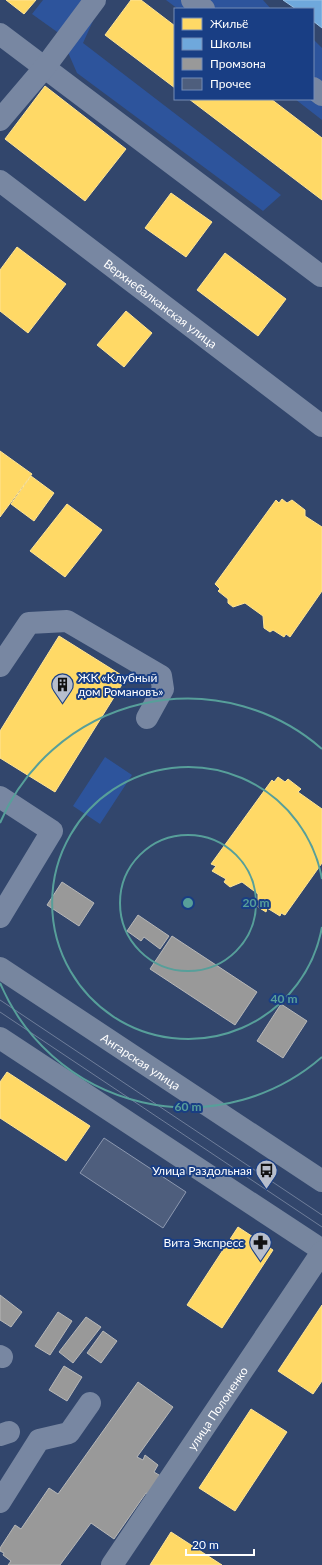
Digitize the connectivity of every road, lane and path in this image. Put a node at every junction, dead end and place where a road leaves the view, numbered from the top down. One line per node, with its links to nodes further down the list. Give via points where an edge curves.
1 (95, 0): 5 (street)
2 (192, 0): 3 (street)
3 (203, 8)
4 (0, 34): 5 (street)
5 (45, 68): 8 (street); 10 (street)
6 (314, 89): 7 (street)
7 (322, 95)
8 (0, 120)
9 (0, 181): 11 (street, Верхнебалканская улица)
10 (321, 276)
11 (322, 426)
12 (0, 666): 13 (street, via 29,623 67,621 161,676 163,689)
13 (147, 718)
14 (0, 796): 15 (street, via 52,831)
15 (0, 917)
16 (0, 968): 18 (main road, Ангарская улица)
17 (0, 1038): 19 (main road)
18 (322, 1181)
19 (322, 1251): 22 (main road, улица Полоненко)
20 (90, 1403): 21 (street, via 70,1434 39,1440)
21 (0, 1502)
22 (112, 1565)

